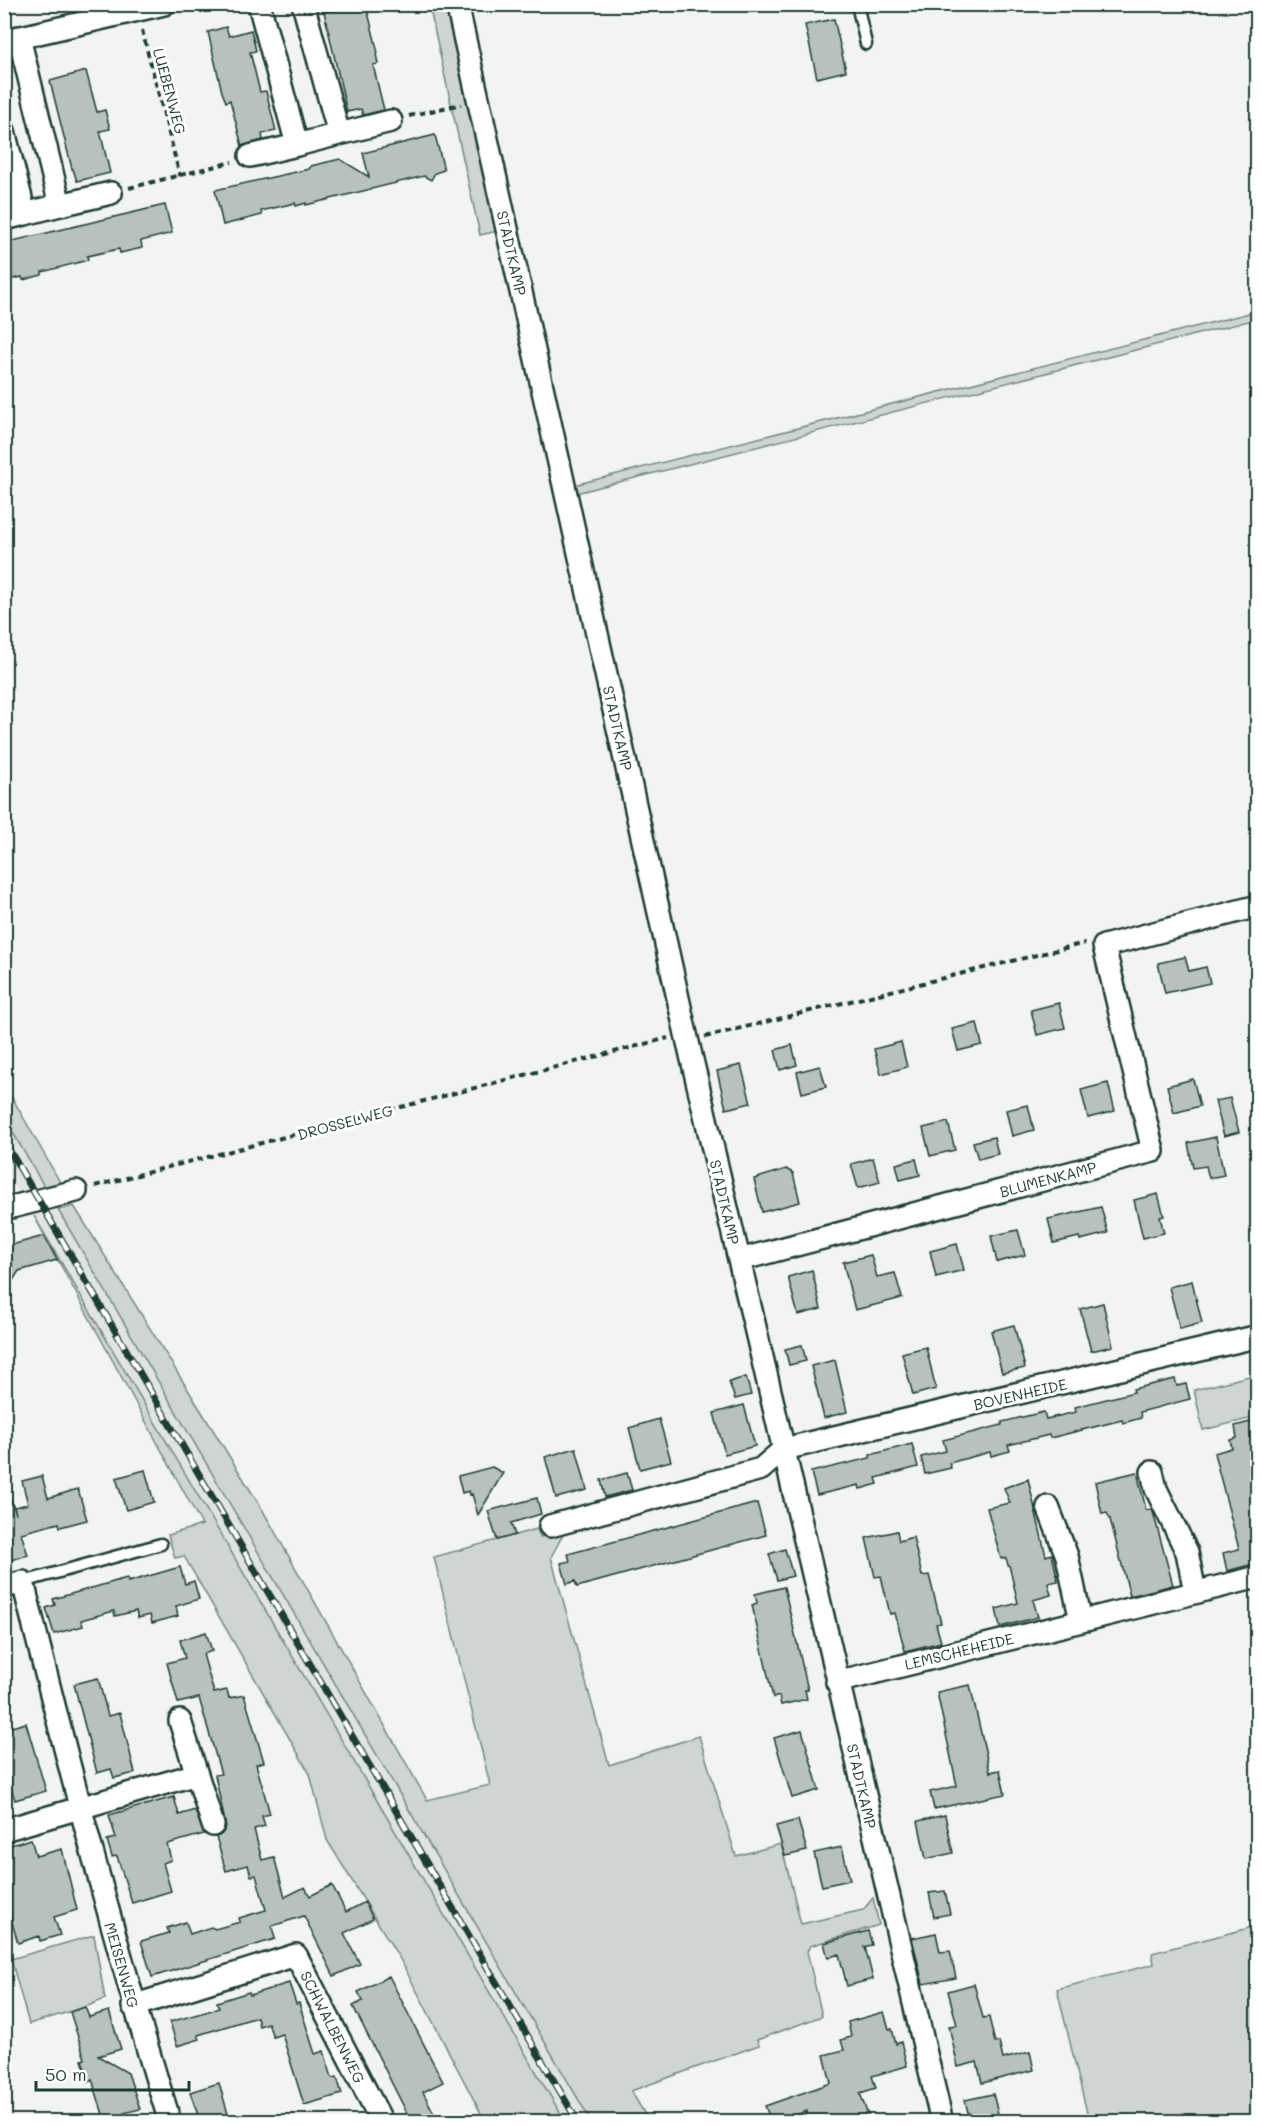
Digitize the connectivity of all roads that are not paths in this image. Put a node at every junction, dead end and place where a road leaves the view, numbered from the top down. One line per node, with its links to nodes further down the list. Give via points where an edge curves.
1 (164, 4): 6 (street)
2 (260, 4): 11 (street)
3 (303, 4): 10 (street)
4 (458, 4): 20 (street, STADTKAMP)
5 (857, 4): 7 (lane)
6 (12, 39): 14 (street)
7 (866, 44)
8 (391, 121): 10 (street)
9 (4, 131): 15 (street)
10 (339, 134): 11 (street)
11 (297, 145): 12 (street)
12 (250, 156)
13 (111, 193): 14 (street)
14 (60, 205): 15 (street)
15 (26, 214): 16 (street)
16 (4, 219)
17 (1257, 906): 20 (street, BLUMENKAMP, via 1104,946 1153,1151)
18 (76, 1191): 19 (street)
19 (4, 1209)
20 (739, 1260): 22 (street, STADTKAMP)
21 (1255, 1337): 22 (street, BOVENHEIDE)
22 (784, 1449): 25 (street, via 761,1469); 31 (street, STADTKAMP)
23 (1152, 1472): 29 (street, via 1156,1489 1187,1552)
24 (1048, 1507): 30 (street, via 1067,1556)
25 (550, 1526)
26 (161, 1544): 28 (lane)
27 (1257, 1577): 29 (street, LEMSCHEHEIDE)
28 (14, 1584): 34 (street, MEISENWEG)
29 (1195, 1592): 30 (street, LEMSCHEHEIDE)
30 (1081, 1621): 31 (street, LEMSCHEHEIDE)
31 (837, 1682): 40 (street, STADTKAMP)
32 (180, 1721): 33 (street)
33 (197, 1774): 34 (street); 35 (street)
34 (79, 1808): 36 (street); 37 (street, MEISENWEG)
35 (213, 1825)
36 (4, 1830)
37 (133, 2006): 38 (street, MEISENWEG); 39 (street, SCHWALBENWEG, via 296,1955)
38 (170, 2121)
39 (382, 2121)
40 (942, 2121)

